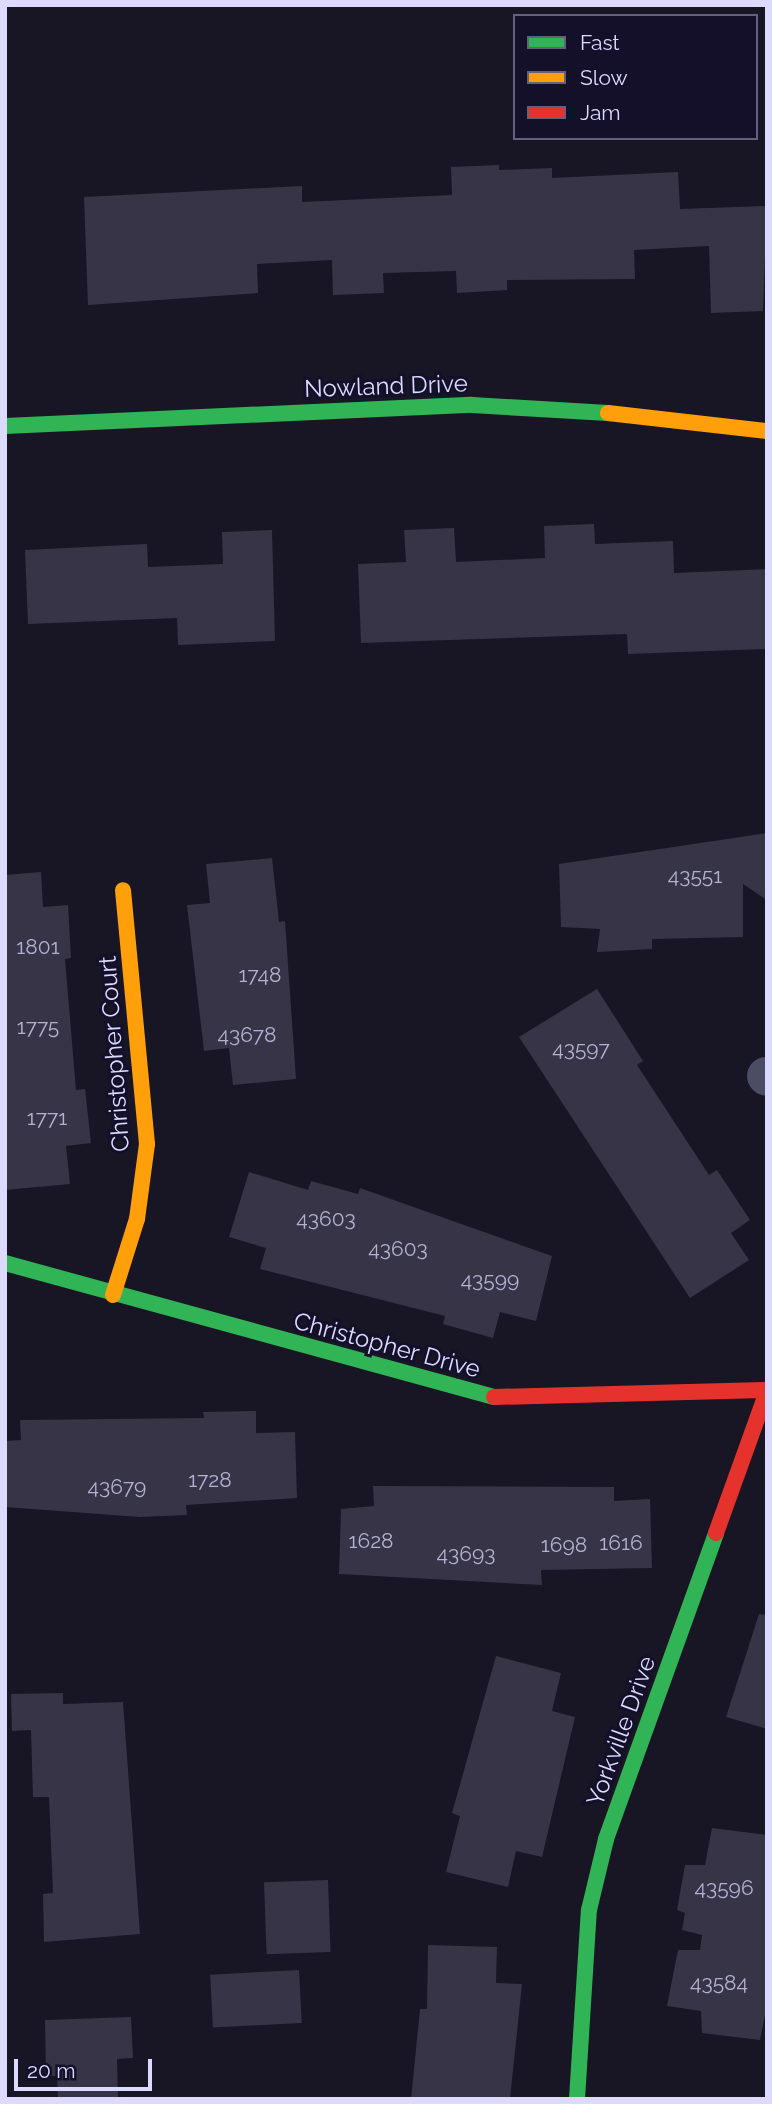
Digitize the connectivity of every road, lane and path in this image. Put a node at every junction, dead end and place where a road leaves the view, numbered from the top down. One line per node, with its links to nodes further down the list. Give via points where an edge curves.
1 (5, 425): 2 (street, Nowland Drive, via 472,405 575,409)
2 (767, 431)
3 (123, 890): 5 (street, Christopher Court, via 147,1144 137,1219)
4 (5, 1263): 5 (street, Christopher Drive)
5 (113, 1295): 6 (street, Christopher Drive, via 506,1400)
6 (767, 1390): 7 (street, Yorkville Drive, via 606,1839 589,1910)
7 (577, 2099)

